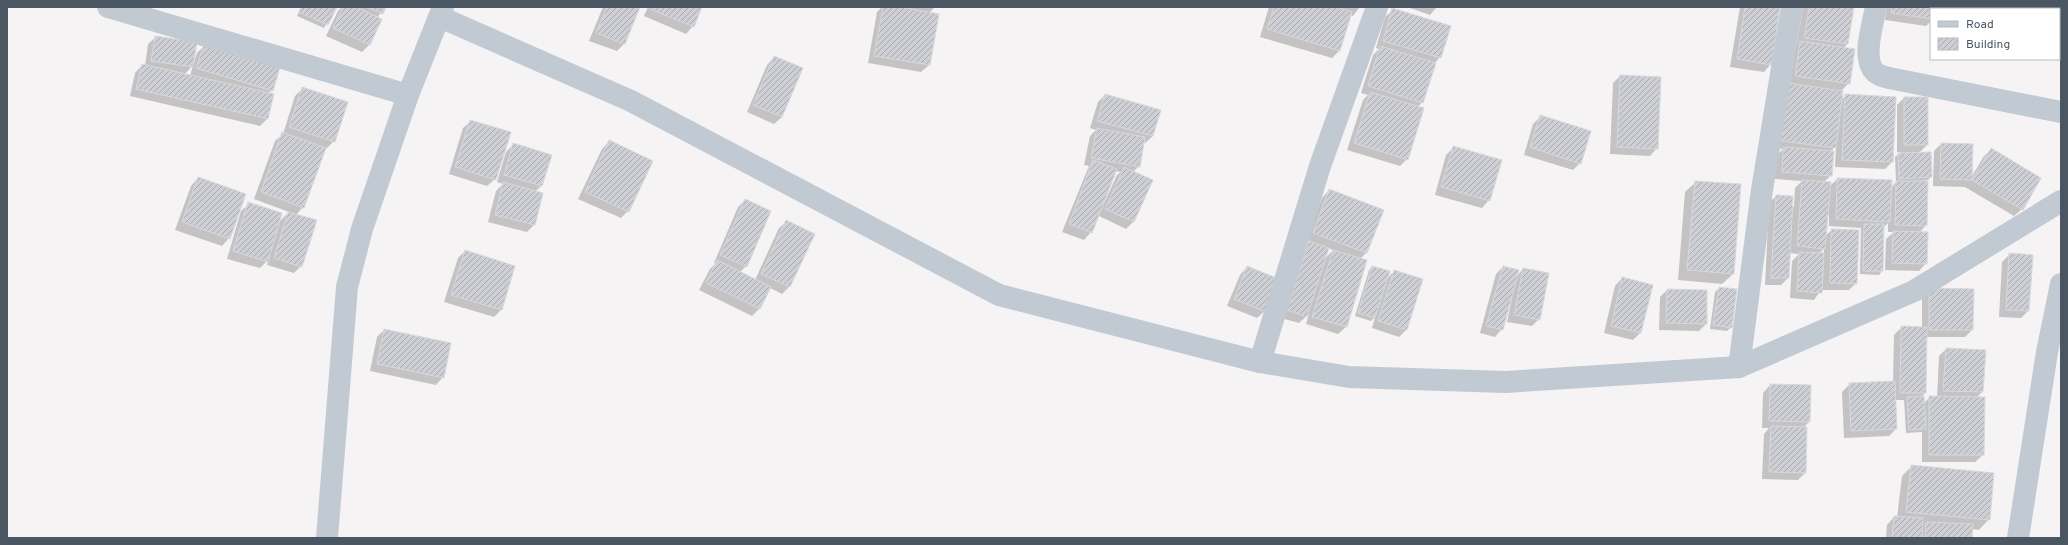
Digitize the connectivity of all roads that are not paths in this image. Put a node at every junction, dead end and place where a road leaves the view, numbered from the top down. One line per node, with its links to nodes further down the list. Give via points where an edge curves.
1 (108, 7): 6 (street)
2 (1376, 7): 10 (street, via 1320,166)
3 (1792, 7): 11 (street, via 1762,190)
4 (1876, 7): 7 (street, via 1868,48 1870,64 1875,73)
5 (441, 12): 6 (street); 10 (street, via 631,101 998,295)
6 (408, 95): 12 (street, via 362,229 347,288)
7 (2061, 112)
8 (2061, 201): 11 (street, via 1914,291)
9 (2061, 284): 13 (street, via 2047,352)
10 (1260, 362): 11 (street, via 1349,377 1506,382)
11 (1739, 367)
12 (327, 538)
13 (2018, 538)

